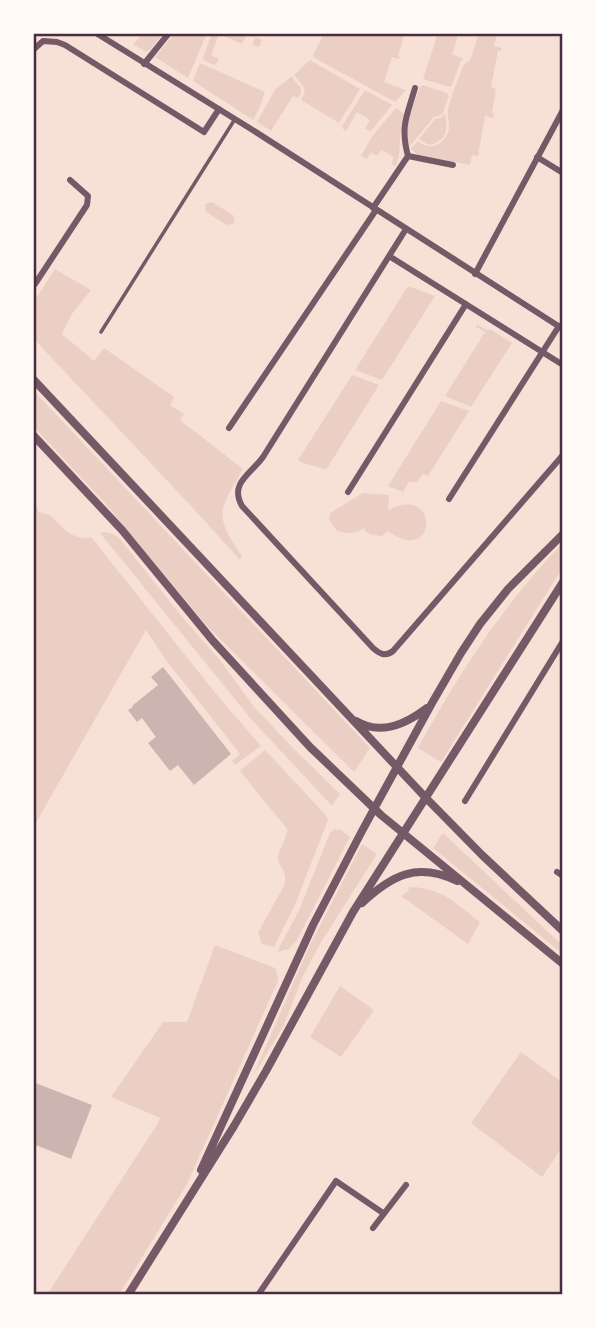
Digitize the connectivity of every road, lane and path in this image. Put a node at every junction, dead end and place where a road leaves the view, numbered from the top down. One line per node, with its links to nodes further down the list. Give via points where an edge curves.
1 (96, 33): 4 (street)
2 (169, 33): 4 (street)
3 (33, 50): 6 (street, via 43,41 65,45 204,132)
4 (144, 64): 6 (street)
5 (415, 88): 9 (street, via 404,127)
6 (219, 109): 8 (street)
7 (563, 110): 10 (street)
8 (235, 119): 14 (street); 21 (lane)
9 (408, 156): 11 (street); 14 (street)
10 (537, 157): 12 (street); 17 (street)
11 (453, 164)
12 (563, 173)
13 (69, 180): 18 (street, via 88,196 87,205)
14 (375, 209): 15 (street); 25 (street)
15 (406, 229): 16 (street); 17 (street)
16 (389, 256): 19 (street); 27 (street, via 263,457 240,484 242,506 373,648 388,654)
17 (475, 274): 20 (street)
18 (33, 284)
19 (466, 304): 22 (street); 28 (street)
20 (561, 328): 22 (street)
21 (101, 332)
22 (543, 352): 23 (street); 29 (street)
23 (563, 366)
24 (33, 379): 34 (street)
25 (229, 428)
26 (33, 435): 38 (street, via 122,530 256,689)
27 (563, 455)
28 (348, 492)
29 (449, 499)
30 (563, 534): 33 (street, via 480,624)
31 (563, 582): 36 (street)
32 (563, 641): 37 (street)
33 (432, 703): 34 (street, via 400,725 384,729 368,727); 35 (street)
34 (346, 713): 35 (street)
35 (396, 767): 36 (street); 38 (street)
36 (426, 798): 39 (street); 42 (street)
37 (465, 801)
38 (374, 808): 39 (street); 45 (street, via 293,965)
39 (403, 833): 40 (street); 41 (street)
40 (475, 891): 41 (street, via 443,875 414,872 386,882); 43 (street)
41 (353, 912): 45 (street, via 266,1071)
42 (563, 931)
43 (563, 964)
44 (406, 1185): 46 (street)
45 (193, 1189): 48 (street)
46 (383, 1213): 47 (street); 49 (street, via 336,1181)
47 (373, 1227)
48 (128, 1295)
49 (258, 1295)

